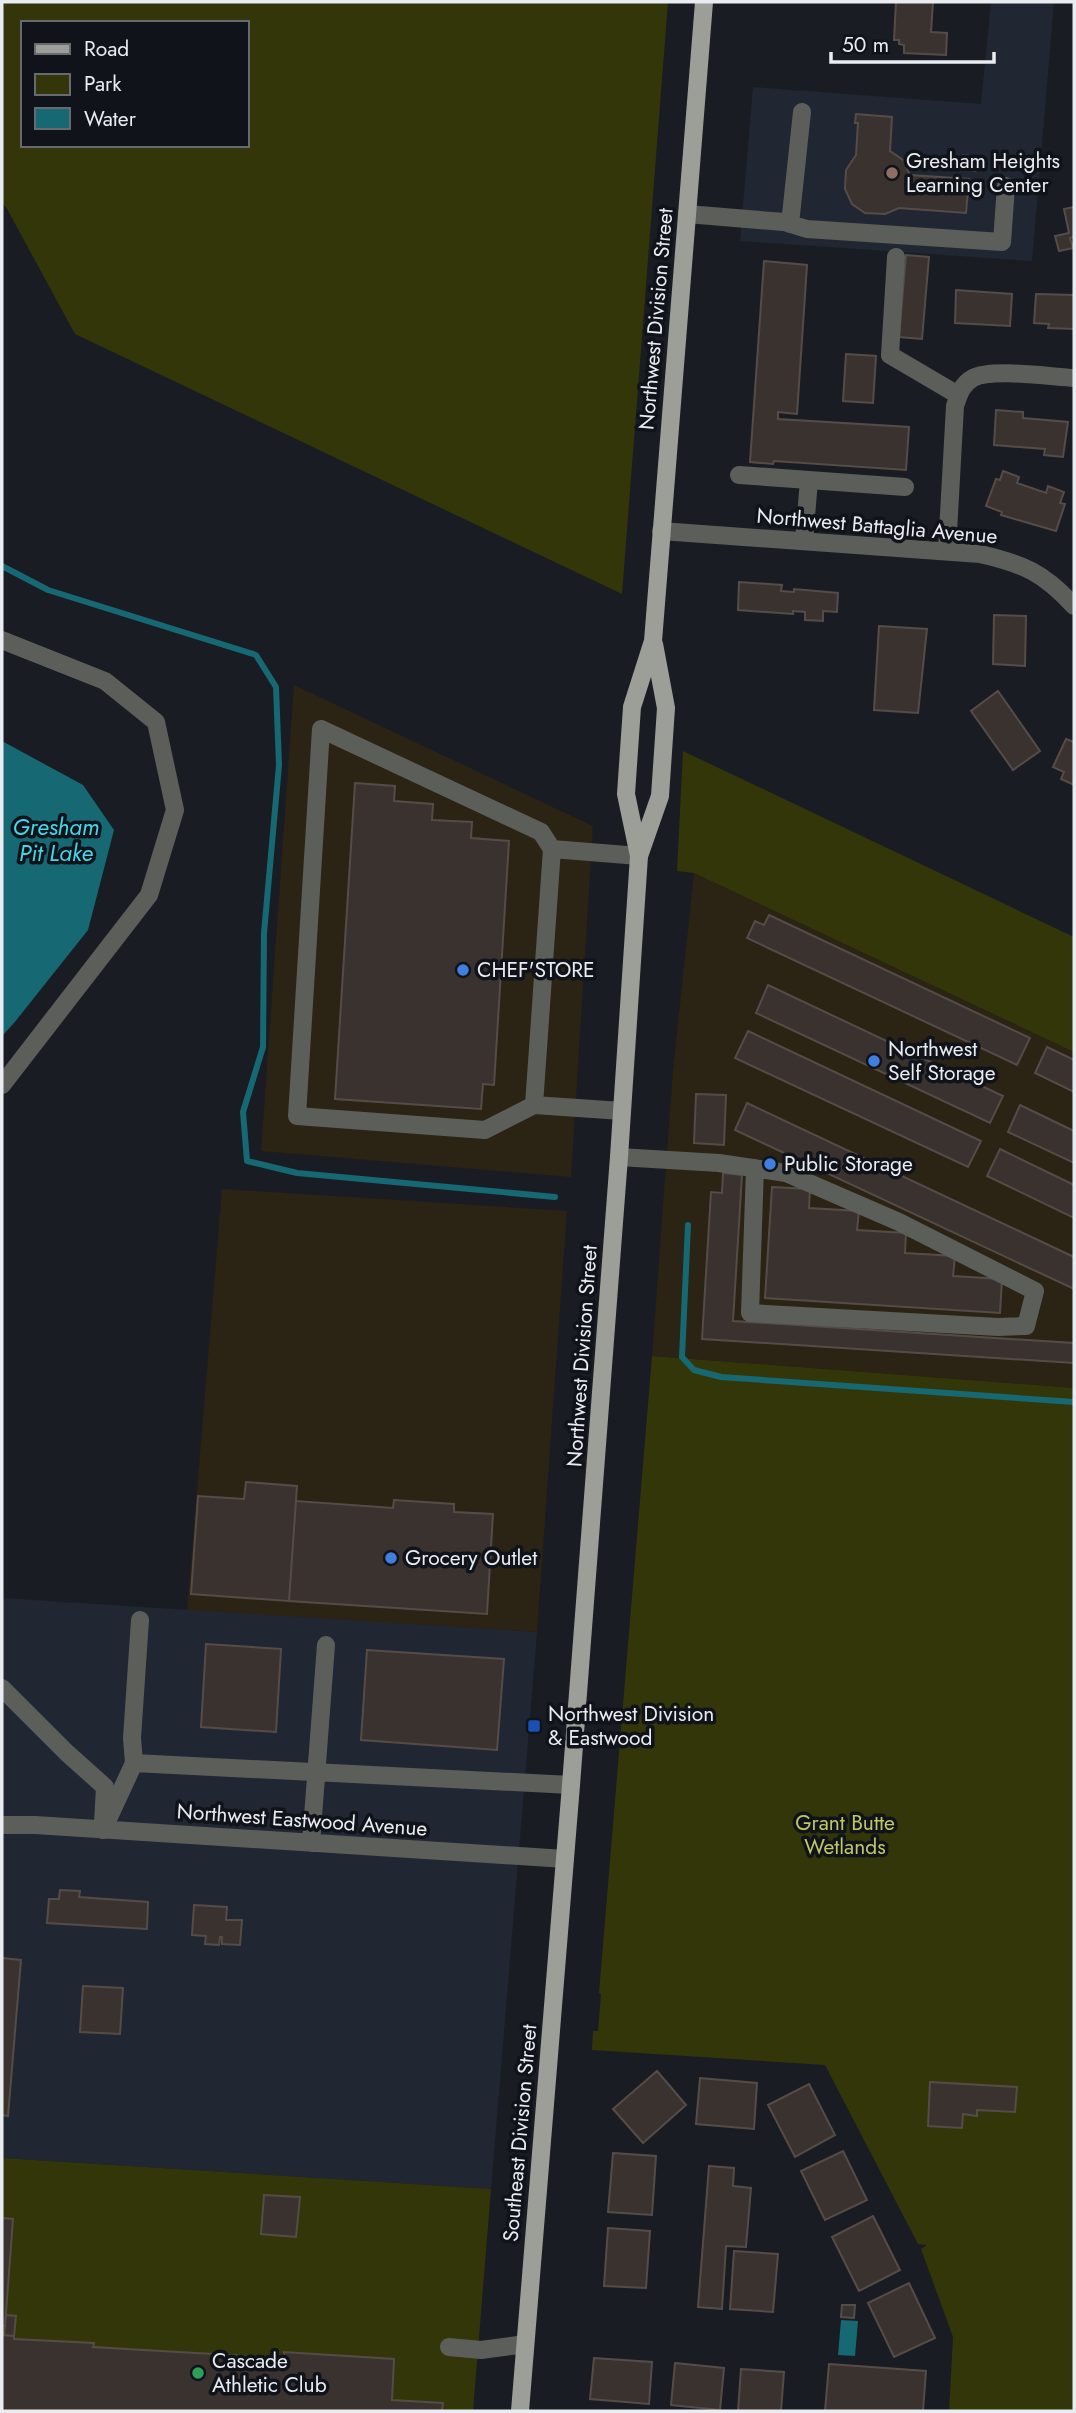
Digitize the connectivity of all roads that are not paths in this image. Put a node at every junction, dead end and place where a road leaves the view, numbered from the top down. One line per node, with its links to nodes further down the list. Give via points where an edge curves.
1 (704, 2): 4 (main road, Northwest Division Street)
2 (802, 112): 5 (street)
3 (1006, 186): 5 (street, via 1002,242 807,229)
4 (687, 214): 5 (street); 12 (main road, Northwest Division Street)
5 (790, 224)
6 (896, 257): 8 (street, via 890,355)
7 (1074, 378): 8 (street, via 981,374)
8 (958, 395): 14 (street)
9 (739, 475): 10 (street)
10 (809, 480): 11 (street); 13 (street)
11 (905, 487)
12 (661, 531): 13 (street, Northwest Battaglia Avenue); 17 (main road, Northwest Division Street)
13 (804, 541): 14 (street, Northwest Battaglia Avenue)
14 (947, 550): 15 (street, Northwest Battaglia Avenue, via 1010,561 1033,570)
15 (1074, 606)
16 (2, 640): 20 (street, via 105,681 156,722 175,810 149,895)
17 (653, 641): 19 (main road, Northwest Division Street, via 632,706 626,794); 19 (main road, Northwest Division Street, via 666,708 660,796)
18 (552, 849): 19 (street); 21 (street); 21 (street, via 541,832 321,729 297,1116 485,1130)
19 (639, 856): 22 (main road, Northwest Division Street)
20 (2, 1085)
21 (534, 1105): 22 (street)
22 (622, 1111): 23 (main road, Northwest Division Street)
23 (619, 1157): 24 (street); 30 (main road, Northwest Division Street)
24 (755, 1168): 24 (street, via 786,1173 1035,1291 1026,1326 750,1313)
25 (140, 1620): 28 (street)
26 (326, 1645): 29 (street)
27 (2, 1688): 32 (street, via 105,1787)
28 (134, 1763): 29 (street); 32 (street)
29 (316, 1772): 30 (street); 33 (street)
30 (571, 1785): 34 (main road, Northwest Division Street)
31 (2, 1825): 32 (street, Northwest Eastwood Avenue)
32 (103, 1830): 33 (street, Northwest Eastwood Avenue)
33 (311, 1843): 34 (street, Northwest Eastwood Avenue)
34 (565, 1859): 35 (main road, Southeast Division Street)
35 (526, 2344): 36 (street, via 481,2350); 37 (main road, Southeast Division Street)
36 (449, 2347)
37 (520, 2411)

